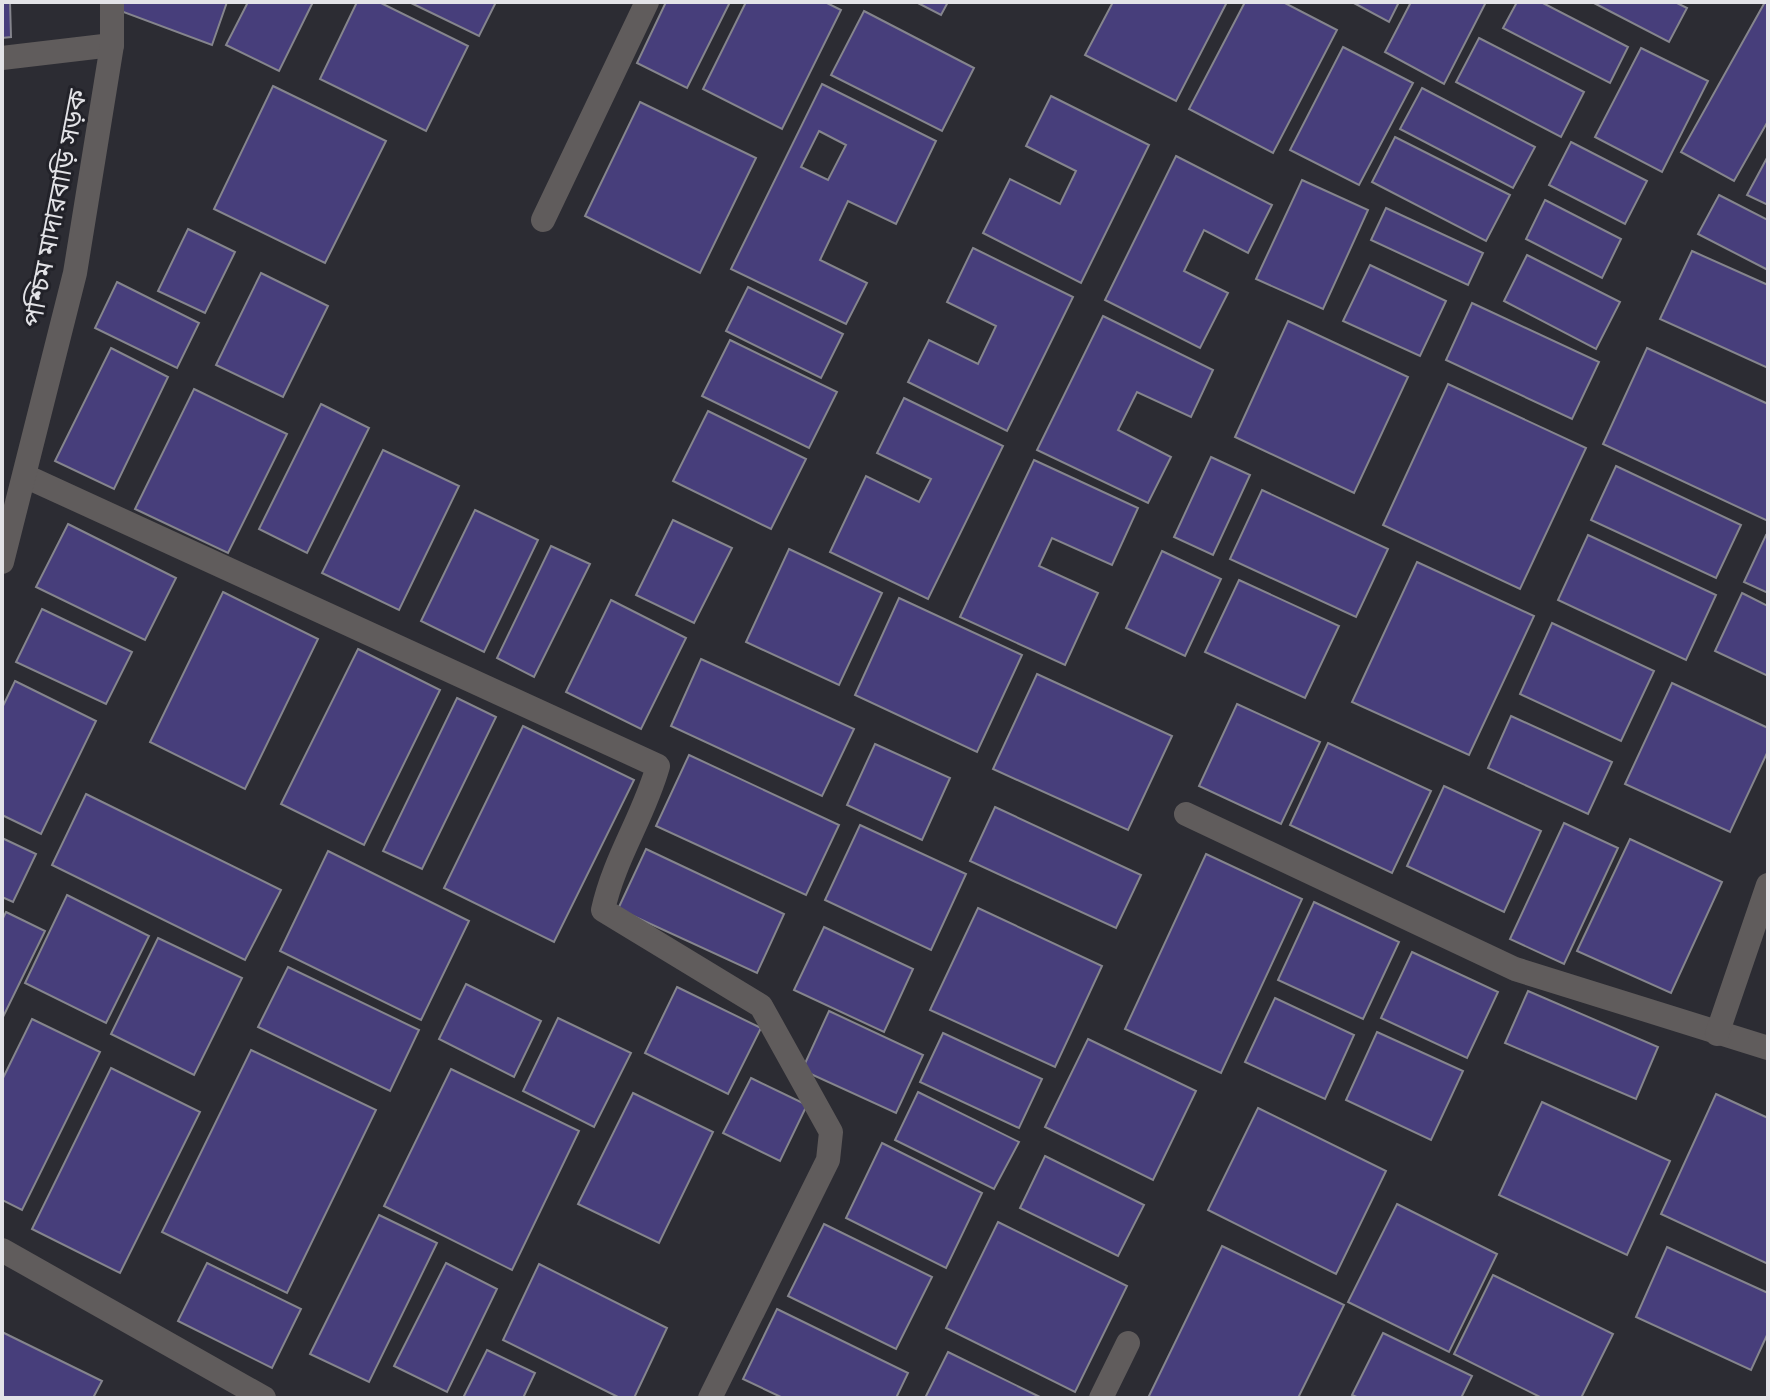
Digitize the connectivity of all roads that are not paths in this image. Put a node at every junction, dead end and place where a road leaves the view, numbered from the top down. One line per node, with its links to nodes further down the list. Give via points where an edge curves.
1 (112, 2): 3 (street, পশ্চিম মাদারবাড়ি সড়ক)
2 (647, 2): 5 (street)
3 (112, 45): 4 (street); 6 (street, পশ্চিম মাদারবাড়ি সড়ক, via 75,273)
4 (2, 58)
5 (543, 220)
6 (25, 476): 7 (street, পশ্চিম মাদারবাড়ি সড়ক); 15 (street, via 658,766 603,910 761,1006 831,1132 828,1160)
7 (4, 550)
8 (1186, 814): 10 (street, via 1515,969)
9 (1768, 885): 10 (street)
10 (1717, 1034): 11 (street)
11 (1768, 1048)
12 (2, 1250): 14 (street)
13 (1128, 1343): 16 (street)
14 (264, 1398)
15 (710, 1398)
16 (1101, 1398)

